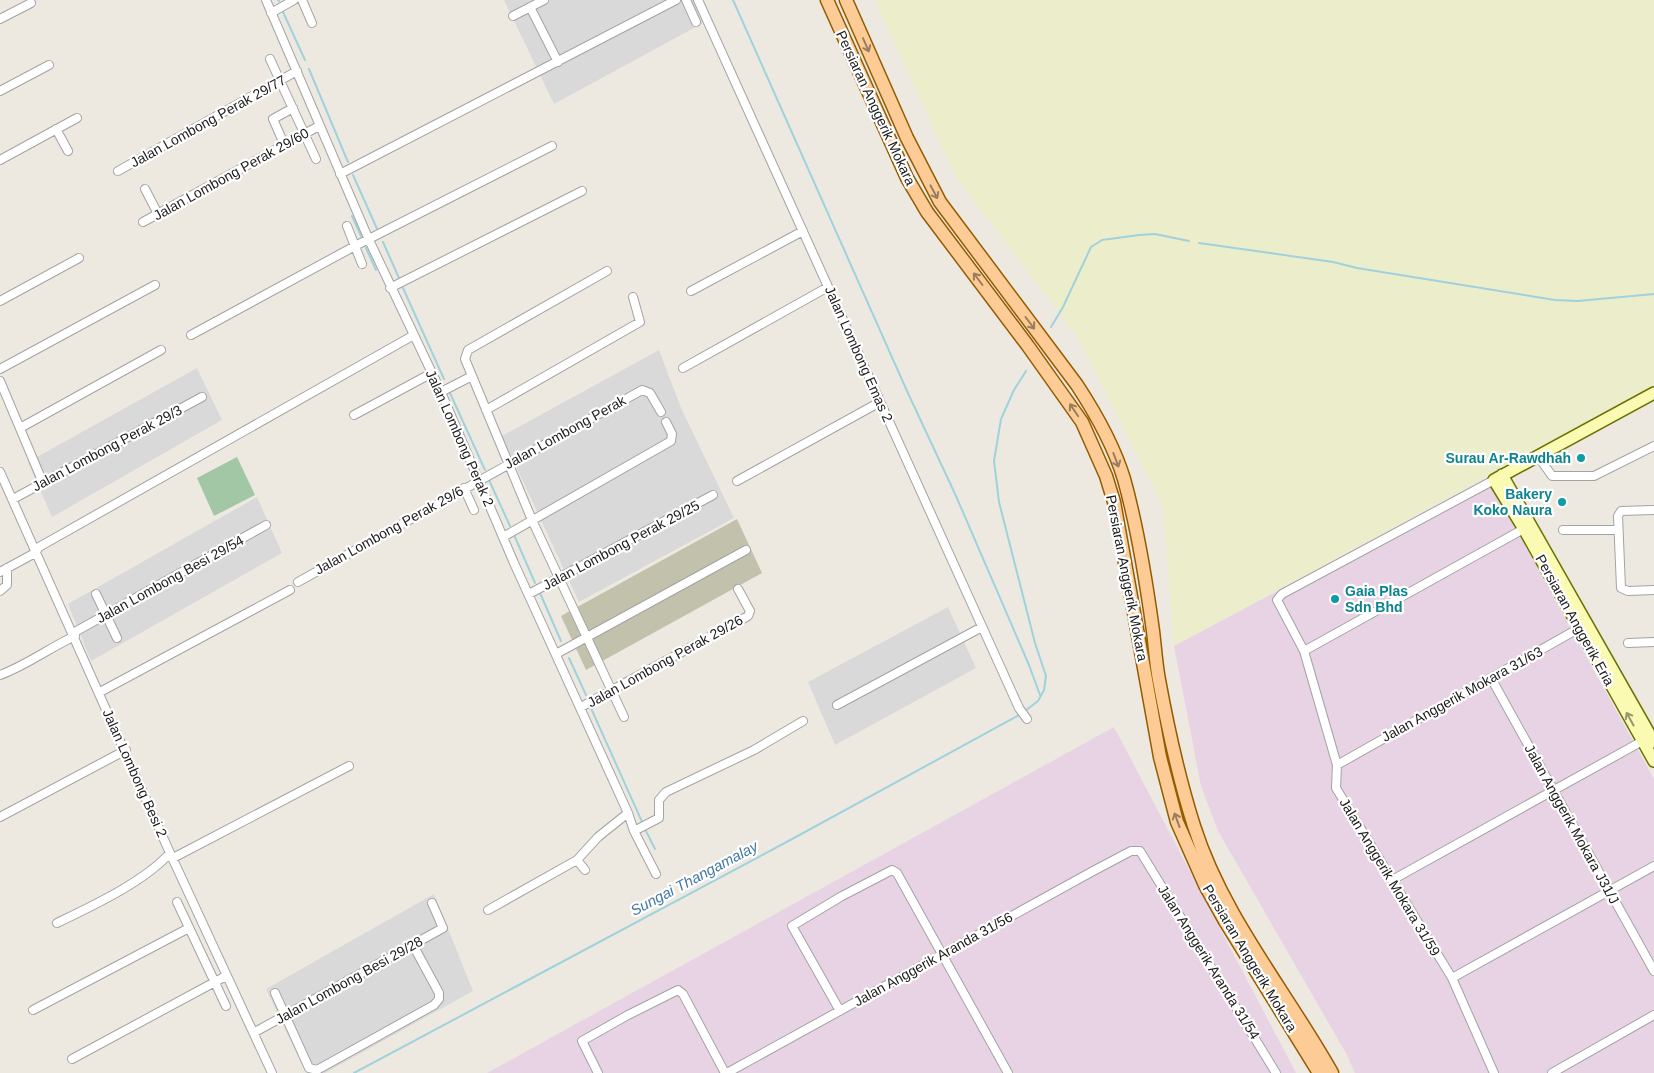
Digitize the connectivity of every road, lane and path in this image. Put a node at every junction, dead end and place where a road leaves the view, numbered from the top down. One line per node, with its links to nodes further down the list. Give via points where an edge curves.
1 (266, 0): 12 (street, Jalan Lombong Perak 2)
2 (294, 0): 12 (street)
3 (302, 0): 16 (street)
4 (544, 0): 11 (street)
5 (676, 0): 18 (street)
6 (686, 0): 15 (street)
7 (698, 0): 40 (street, Jalan Lombong Emas 2)
8 (827, 0): 159 (main road, Persiaran Anggerik Mokara, one-way to 8, via 1225,921 1177,822 1160,757 1114,502 1082,422 927,212 899,163)
9 (846, 0): 160 (main road, Persiaran Anggerik Mokara, one-way to 160, via 907,138 940,202 1077,385 1112,449 1124,478 1142,557 1159,678 1194,827 1234,916)
10 (31, 3): 14 (street)
11 (530, 7): 13 (street); 18 (street)
12 (271, 13): 20 (street, Jalan Lombong Perak 2)
13 (513, 16)
14 (0, 20)
15 (696, 22)
16 (312, 23)
17 (270, 59): 21 (street)
18 (558, 62): 34 (street)
19 (49, 65): 22 (street)
20 (297, 70): 21 (street, Jalan Lombong Perak 29/77); 25 (street, Jalan Lombong Perak 2)
21 (280, 80): 23 (street); 33 (street, Jalan Lombong Perak 29/77)
22 (0, 91)
23 (293, 108): 27 (street); 28 (street, via 273,119)
24 (77, 118): 26 (street)
25 (319, 126): 27 (street, Jalan Lombong Perak 29/60); 34 (street, Jalan Lombong Perak 2)
26 (56, 130): 30 (street); 32 (street)
27 (304, 133): 28 (street, Jalan Lombong Perak 29/60); 31 (street)
28 (284, 144): 37 (street, Jalan Lombong Perak 29/60)
29 (552, 146): 41 (street)
30 (68, 152)
31 (316, 158)
32 (0, 160)
33 (118, 171)
34 (340, 174): 41 (street, Jalan Lombong Perak 2)
35 (145, 189): 37 (street)
36 (582, 190): 47 (street)
37 (158, 214): 38 (street, Jalan Lombong Perak 29/60)
38 (143, 222)
39 (347, 226): 42 (street)
40 (803, 231): 48 (street, Jalan Lombong Emas 2); 49 (street)
41 (369, 240): 42 (street); 47 (street, Jalan Lombong Perak 2)
42 (354, 246): 44 (street); 53 (street)
43 (79, 258): 51 (street)
44 (362, 264)
45 (607, 271): 58 (street, via 468,350 465,359)
46 (155, 285): 56 (street)
47 (390, 288): 52 (street, Jalan Lombong Perak 2)
48 (828, 288): 55 (street); 63 (street, Jalan Lombong Emas 2)
49 (691, 291)
50 (633, 297): 64 (street, via 640,322)
51 (0, 300)
52 (414, 334): 57 (street, Jalan Lombong Perak 2); 89 (street, via 129,494 39,547)
53 (191, 335)
54 (161, 350): 68 (street)
55 (683, 368)
56 (0, 369)
57 (432, 373): 60 (street, Jalan Lombong Perak 2); 66 (street)
58 (472, 376): 60 (street); 64 (street)
59 (0, 381): 68 (street)
60 (441, 392): 74 (street, Jalan Lombong Perak 2)
61 (1654, 393): 70 (street)
62 (202, 397): 76 (street, Jalan Lombong Perak 29/3)
63 (880, 402): 75 (street); 101 (street, Jalan Lombong Emas 2)
64 (486, 410): 71 (street)
65 (661, 412): 71 (street, Jalan Lombong Perak, via 650,393 642,390)
66 (354, 415)
67 (666, 422): 82 (street, via 672,434 671,441)
68 (20, 428): 76 (street)
69 (1654, 446): 70 (street, via 1594,476 1552,476)
70 (1538, 456): 73 (street)
71 (508, 464): 74 (street, Jalan Lombong Perak); 82 (street)
72 (0, 472): 79 (street, Jalan Lombong Besi 2)
73 (1498, 478): 84 (street, Persiaran Anggerik Eria); 107 (street, Jalan Anggerik Mokara 31/59, via 1280,596 1278,604)
74 (479, 479): 77 (street, Jalan Lombong Perak 29/6); 87 (street, Jalan Lombong Perak 2)
75 (737, 481)
76 (43, 483): 79 (street, Jalan Lombong Perak 29/3)
77 (464, 488): 80 (street); 92 (street, Jalan Lombong Perak 29/6)
78 (713, 495): 91 (street, Jalan Lombong Perak 29/25)
79 (13, 499): 89 (street, Jalan Lombong Besi 2)
80 (474, 510)
81 (1654, 510): 86 (street, via 1621,511)
82 (532, 520): 87 (street); 91 (street)
83 (266, 526): 99 (street, Jalan Lombong Besi 29/54)
84 (1528, 527): 100 (street, Persiaran Anggerik Eria); 107 (street)
85 (1563, 530): 86 (street)
86 (1618, 530): 95 (street, via 1621,588)
87 (503, 537): 98 (street, Jalan Lombong Perak 2)
88 (746, 550): 104 (street)
89 (36, 553): 90 (street); 102 (street, Jalan Lombong Besi 2)
90 (4, 570): 96 (street, via 8,585)
91 (559, 578): 98 (street, Jalan Lombong Perak 29/25); 104 (street)
92 (298, 582)
93 (738, 589): 111 (street, Jalan Lombong Perak 29/26, via 750,611 748,616)
94 (290, 590): 112 (street)
95 (1654, 590)
96 (0, 591)
97 (96, 594): 99 (street)
98 (529, 594): 108 (street, Jalan Lombong Perak 2)
99 (106, 615): 102 (street, Jalan Lombong Besi 29/54); 103 (street)
100 (1583, 626): 110 (street, Jalan Anggerik Mokara 31/63); 118 (street, Persiaran Anggerik Eria)
101 (982, 627): 113 (street); 116 (street, Jalan Lombong Emas 2)
102 (74, 634): 109 (street, Jalan Lombong Besi 29/54, via 33,660); 112 (street, Jalan Lombong Besi 2)
103 (117, 638)
104 (587, 638): 108 (street); 111 (street)
105 (1654, 642): 106 (street)
106 (1628, 643)
107 (1304, 651): 121 (street, Jalan Anggerik Mokara 31/59)
108 (556, 654): 114 (street, Jalan Lombong Perak 2)
109 (0, 675)
110 (1491, 678): 121 (street, Jalan Anggerik Mokara 31/63); 123 (street, Jalan Anggerik Mokara J31/J)
111 (612, 690): 114 (street, Jalan Lombong Perak 29/26); 115 (street)
112 (100, 692): 119 (street, Jalan Lombong Besi 2)
113 (838, 705)
114 (581, 707): 124 (street, Jalan Lombong Perak 2)
115 (624, 717)
116 (1027, 719)
117 (803, 721): 126 (street, via 754,750 666,792 659,800 659,818)
118 (1649, 740): 120 (street, Persiaran Anggerik Eria); 123 (street)
119 (126, 750): 125 (street); 128 (street, Jalan Lombong Besi 2)
120 (1654, 761)
121 (1337, 765): 133 (street, Jalan Anggerik Mokara 31/59, via 1336,788)
122 (349, 766): 128 (street)
123 (1554, 790): 133 (street); 134 (street, Jalan Anggerik Mokara J31/J)
124 (628, 813): 126 (street, Jalan Lombong Perak 2); 129 (street)
125 (0, 817)
126 (637, 829): 132 (street, Jalan Lombong Perak 2)
127 (1140, 851): 141 (street, Jalan Anggerik Aranda 31/56, via 1124,854); 158 (street, Jalan Anggerik Aranda 31/54)
128 (172, 856): 138 (street); 143 (street, Jalan Lombong Besi 2)
129 (576, 860): 131 (street); 137 (street)
130 (1654, 866): 134 (street)
131 (585, 870)
132 (656, 874)
133 (1394, 879): 144 (street, Jalan Anggerik Mokara 31/59)
134 (1610, 891): 142 (street, Jalan Anggerik Mokara J31/J); 144 (street)
135 (177, 902): 139 (street)
136 (432, 903): 140 (street, Jalan Lombong Besi 29/28, via 444,928)
137 (488, 910)
138 (57, 923)
139 (189, 928): 145 (street); 148 (street)
140 (413, 945): 151 (street, Jalan Lombong Besi 29/28); 151 (street, via 439,993 439,999 434,1005 325,1066 316,1070 309,1068)
141 (942, 954): 149 (street, Jalan Anggerik Aranda 31/56); 149 (street, via 897,873 886,871 792,926); 157 (street)
142 (1654, 970)
143 (226, 976): 145 (street); 152 (street, Jalan Lombong Besi 2)
144 (1452, 978): 161 (street, Jalan Anggerik Mokara 31/59)
145 (215, 982): 147 (street); 153 (street)
146 (275, 993): 151 (street)
147 (226, 1006)
148 (34, 1010)
149 (840, 1011): 156 (street, Jalan Anggerik Aranda 31/56)
150 (1654, 1015): 162 (street)
151 (285, 1016): 152 (street, Jalan Lombong Besi 29/28)
152 (255, 1032): 154 (street, Jalan Lombong Besi 2)
153 (72, 1060)
154 (272, 1073)
155 (598, 1073): 156 (street, via 582,1041 678,990)
156 (726, 1073)
157 (1008, 1073)
158 (1276, 1073)
159 (1319, 1073)
160 (1332, 1073)
161 (1494, 1073)
162 (1552, 1073)

